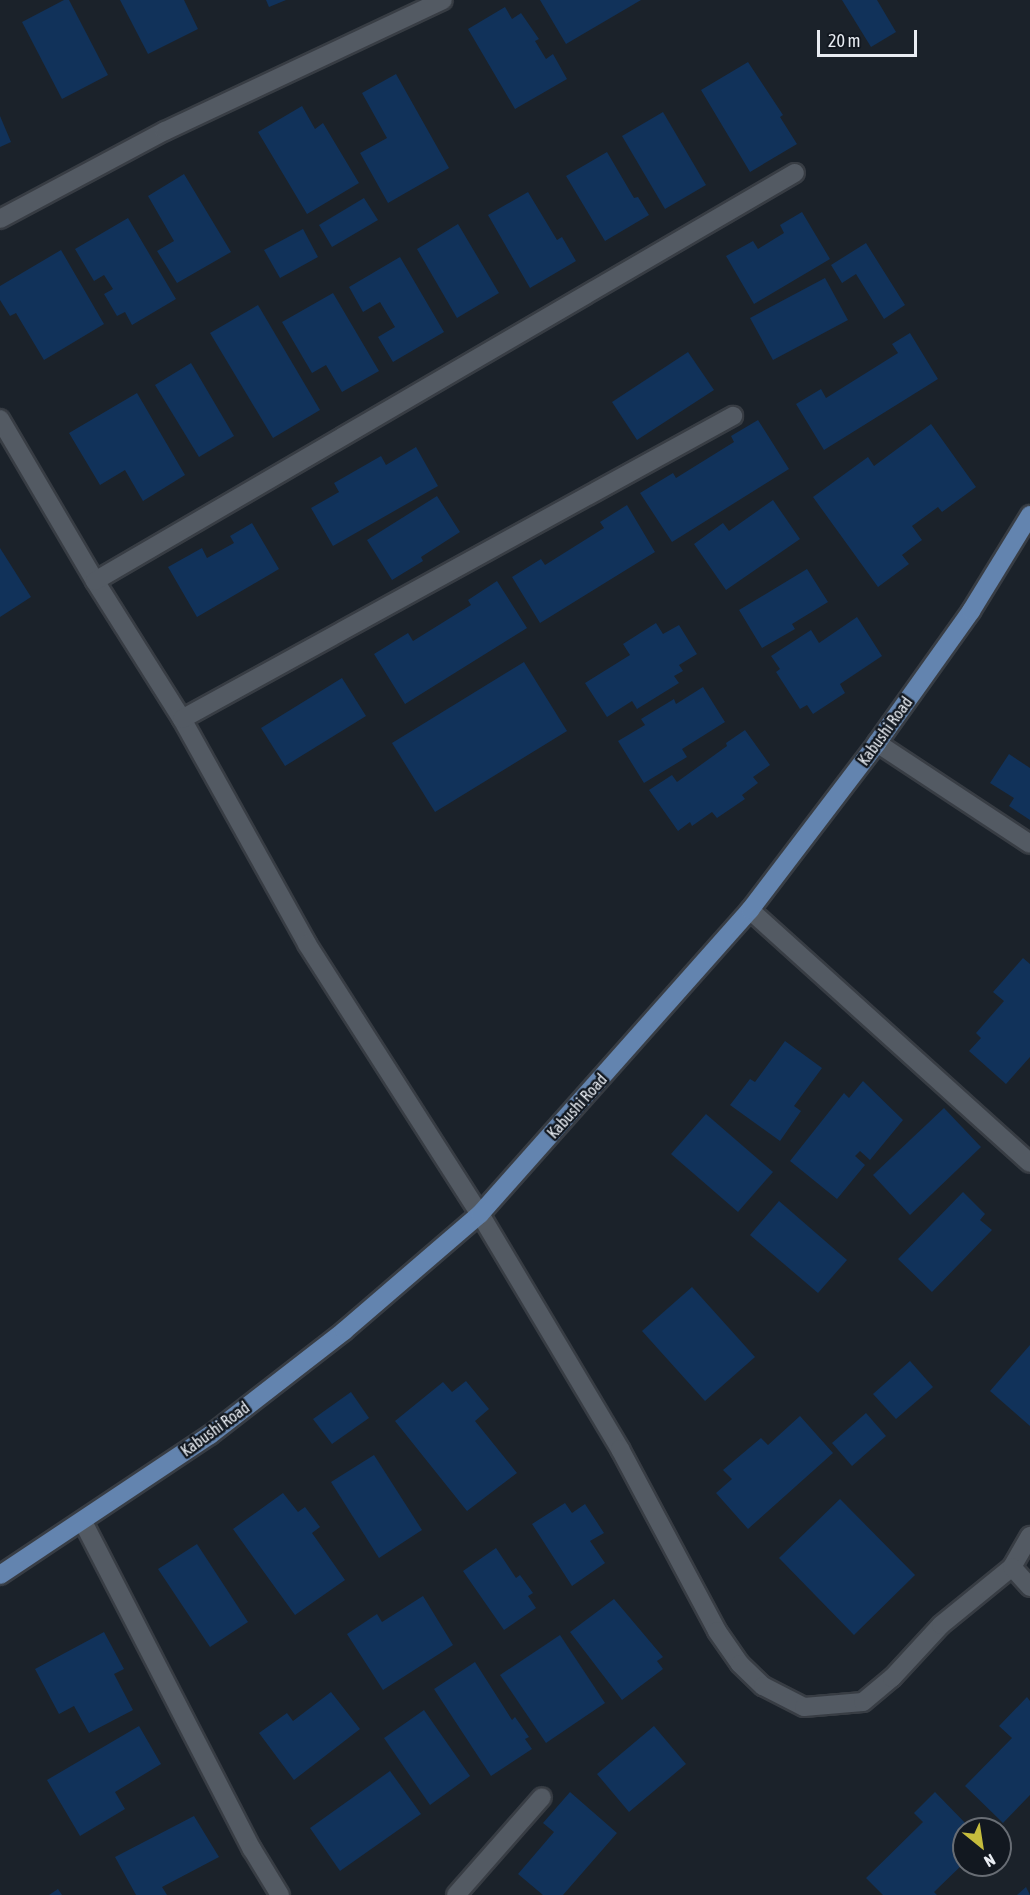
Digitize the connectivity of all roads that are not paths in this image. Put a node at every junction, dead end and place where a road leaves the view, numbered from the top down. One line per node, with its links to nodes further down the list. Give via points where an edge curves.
1 (443, 0): 3 (street, via 165,131)
2 (795, 173): 7 (street)
3 (0, 219)
4 (733, 416): 8 (street)
5 (0, 419): 7 (street)
6 (1030, 515): 9 (main road, Kabushi Road, via 971,611)
7 (95, 581): 8 (street)
8 (182, 718): 13 (street, via 307,944)
9 (877, 743): 10 (street); 11 (main road, Kabushi Road)
10 (1030, 844)
11 (750, 910): 12 (street); 13 (main road, Kabushi Road)
12 (1030, 1163)
13 (480, 1214): 14 (main road, Kabushi Road, via 344,1332 210,1436); 16 (street, via 620,1449 717,1631 740,1664 763,1686 804,1707 863,1702 892,1678 941,1625)
14 (83, 1522): 17 (main road, Kabushi Road); 20 (street, via 252,1849)
15 (1030, 1536): 16 (street)
16 (1012, 1567): 18 (street)
17 (0, 1575)
18 (1030, 1587)
19 (542, 1797): 21 (street)
20 (280, 1895)
21 (456, 1895)

